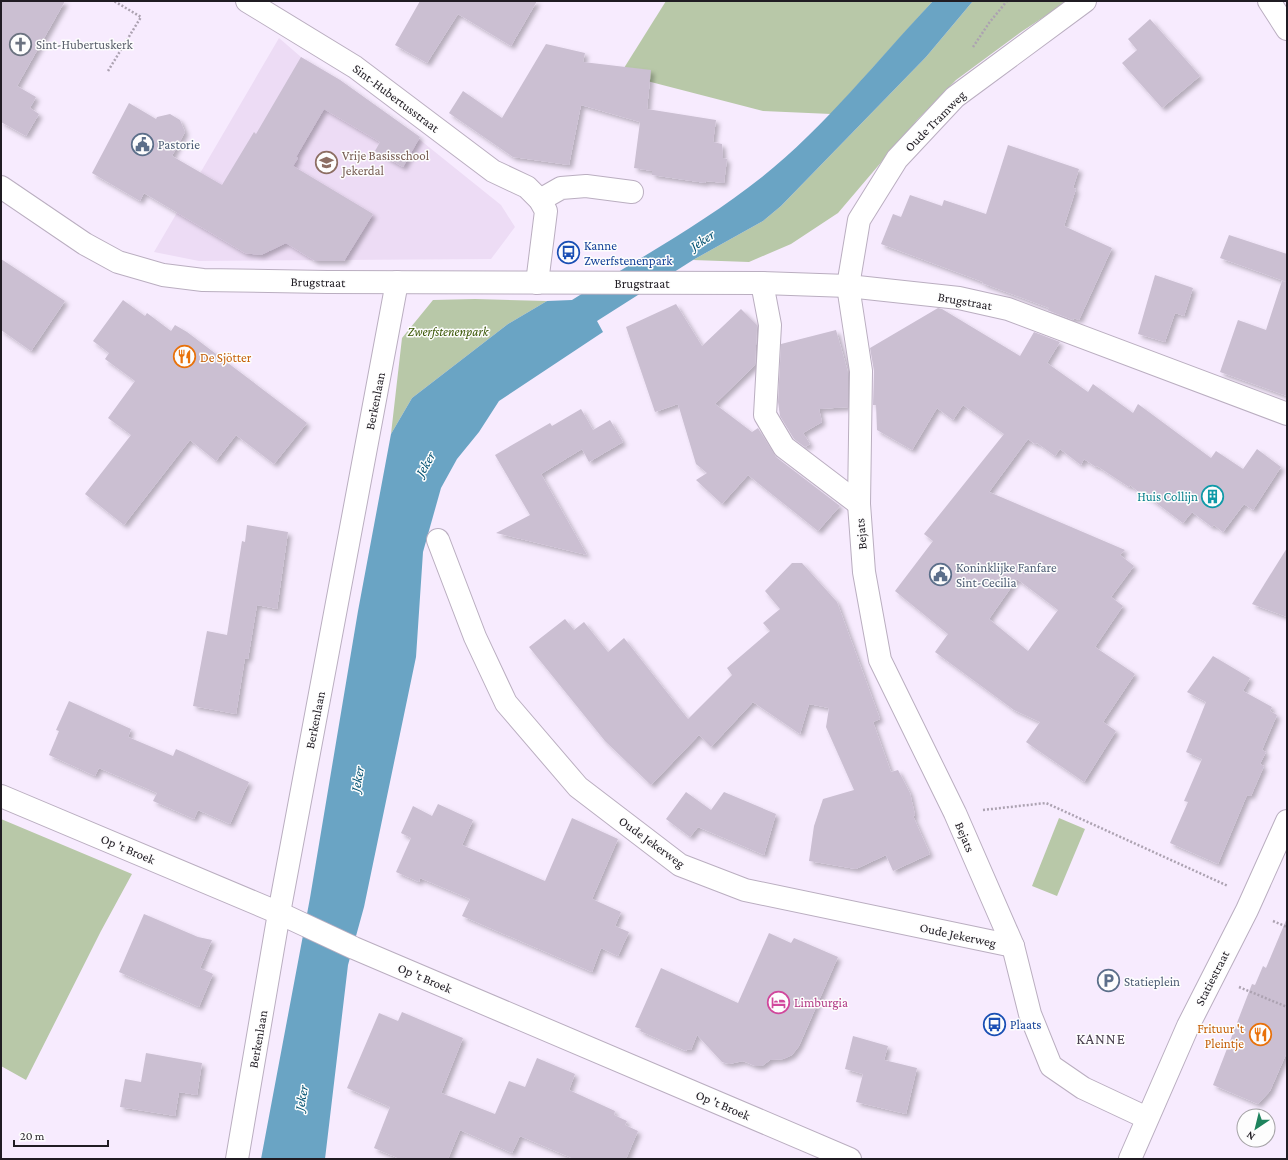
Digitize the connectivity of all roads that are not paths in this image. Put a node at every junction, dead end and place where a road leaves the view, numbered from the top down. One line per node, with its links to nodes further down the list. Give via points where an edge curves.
1 (248, 1): 7 (street, Sint-Hubertusstraat, via 355,67 493,171 527,187)
2 (1085, 1): 11 (street, Oude Tramweg, via 955,97 896,159 859,220)
3 (1270, 1): 4 (street)
4 (1287, 29)
5 (1, 187): 8 (street, Brugstraat, via 85,244 118,262 163,275 203,280)
6 (632, 192): 7 (street, via 586,186 561,188)
7 (540, 200): 9 (street, via 546,211)
8 (397, 282): 9 (street, Brugstraat); 17 (street, Berkenlaan)
9 (537, 283): 10 (street, Brugstraat)
10 (762, 283): 11 (street, Brugstraat); 13 (street, Bejats, via 770,325 765,414 784,447)
11 (848, 286): 12 (street, Brugstraat, via 959,298 1008,309); 13 (street, Bejats, via 861,371)
12 (1287, 414)
13 (859, 504): 18 (street, Bejats, via 864,572 880,660 955,813)
14 (438, 540): 18 (street, Oude Jekerweg, via 475,638 506,703 578,787 680,865 745,890)
15 (1, 796): 17 (street, Op 't Broek)
16 (1287, 821): 19 (street, Statiestraat, via 1188,1026)
17 (288, 917): 20 (street, Berkenlaan); 21 (street, Op 't Broek, via 354,948)
18 (1013, 946): 19 (street, Bejats, via 1030,1014 1051,1066 1083,1088)
19 (1147, 1118): 22 (street, Statiestraat)
20 (237, 1159)
21 (850, 1159)
22 (1130, 1159)

